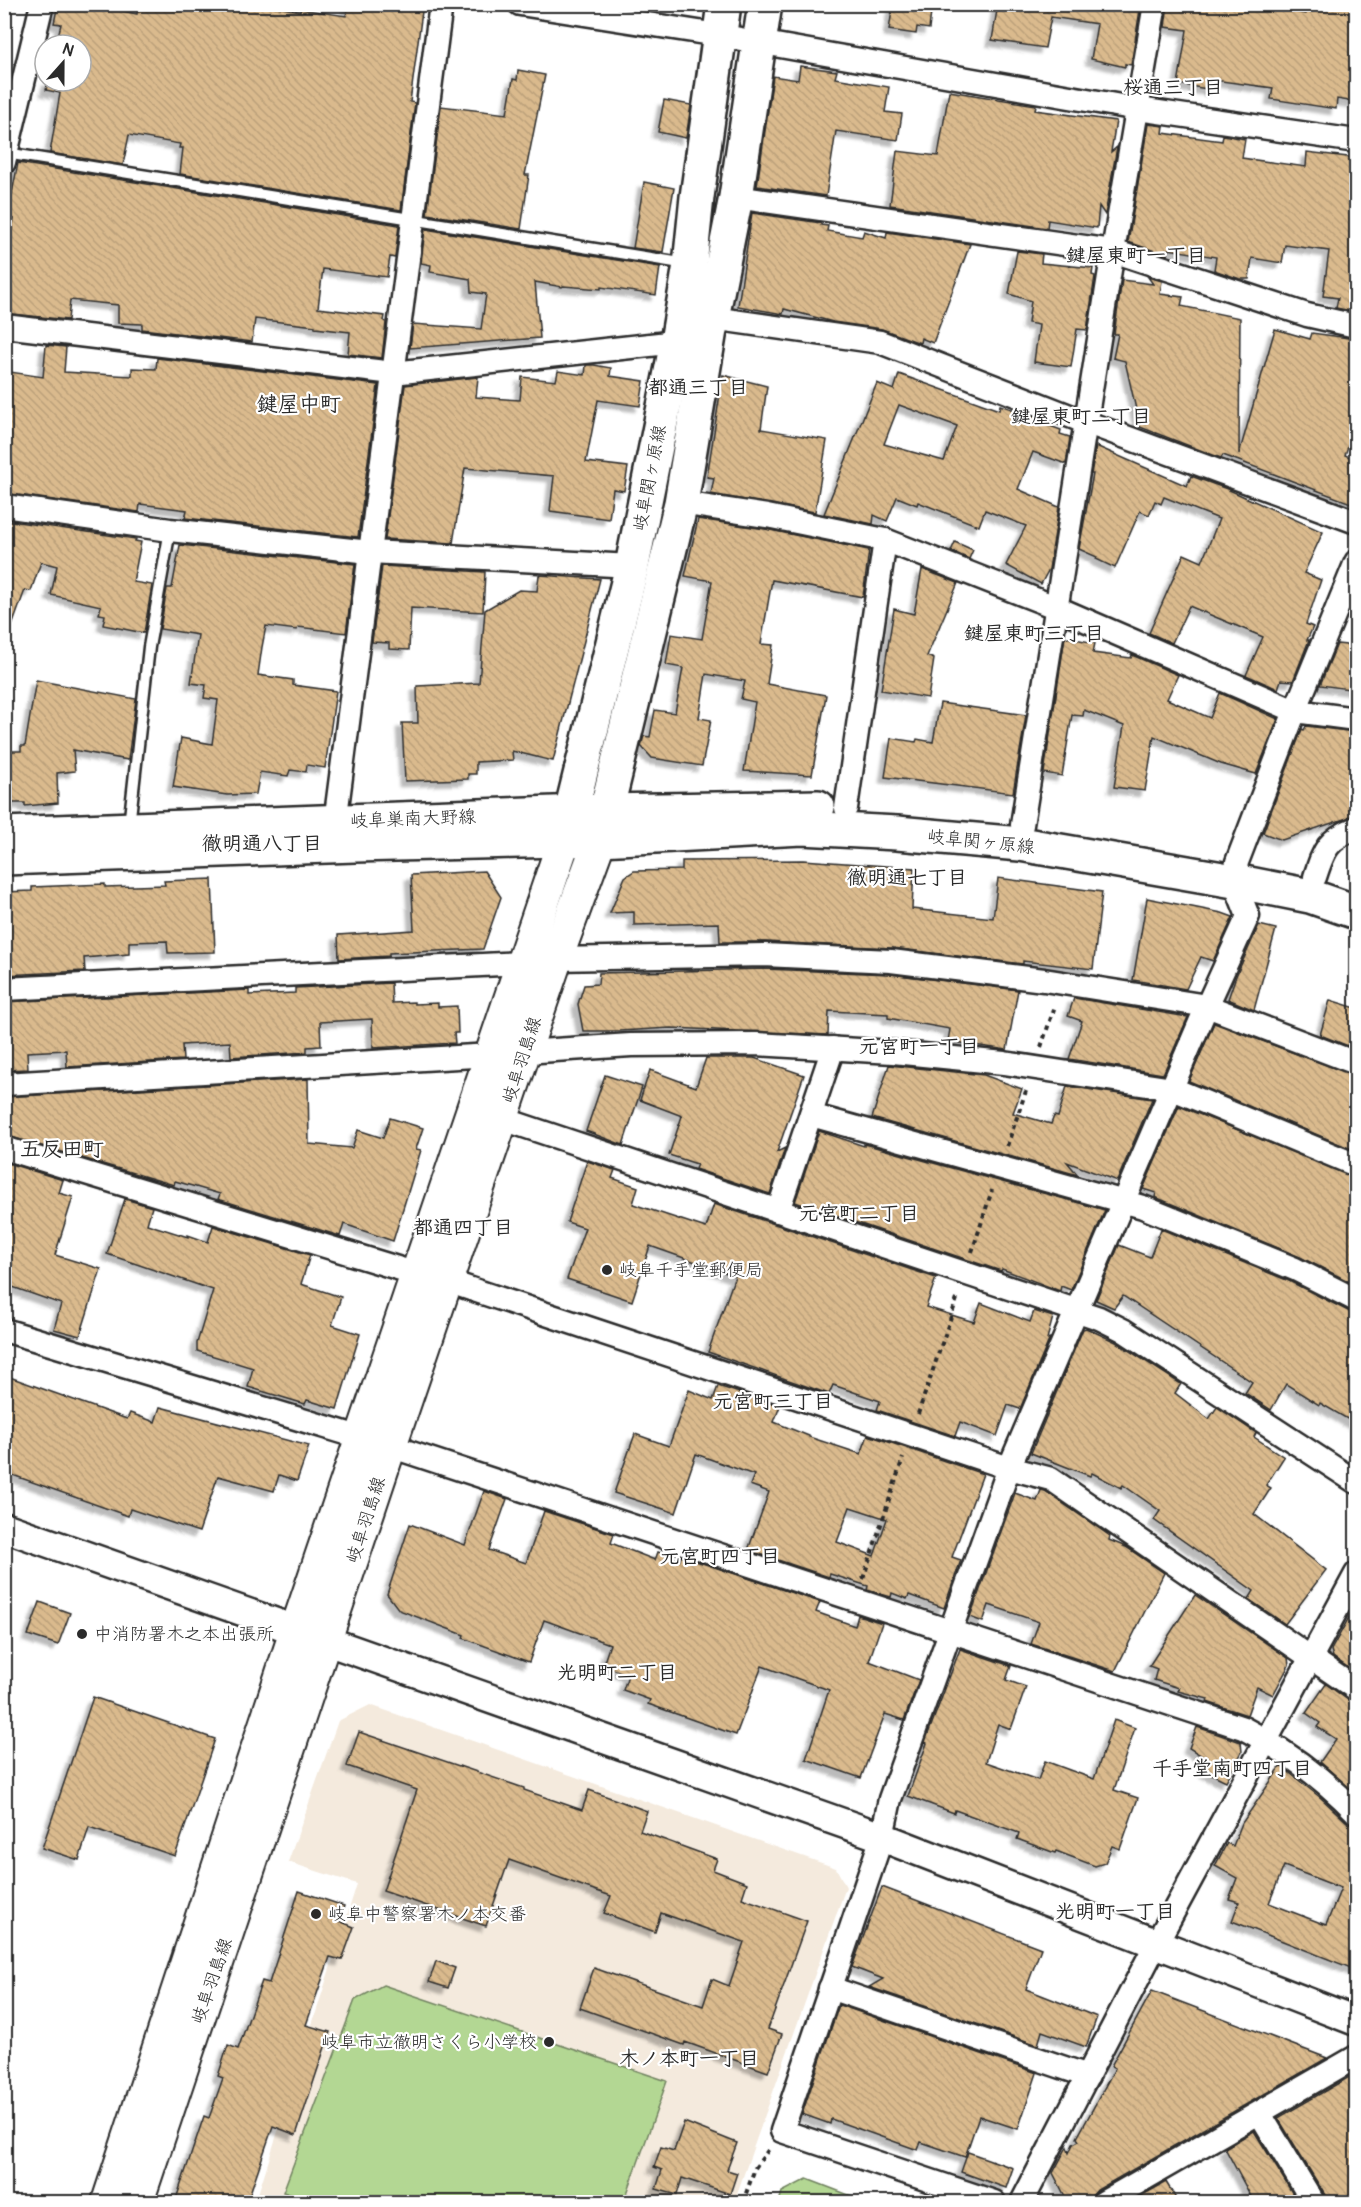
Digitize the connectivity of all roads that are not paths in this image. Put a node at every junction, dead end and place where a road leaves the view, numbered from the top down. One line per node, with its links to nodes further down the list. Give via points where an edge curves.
1 (42, 4): 10 (street)
2 (441, 4): 12 (street)
3 (520, 4): 6 (street)
4 (765, 4): 7 (main road, 岐阜関ヶ原線)
5 (1155, 4): 8 (street)
6 (721, 20): 7 (street); 14 (main road, 岐阜関ヶ原線)
7 (759, 42): 8 (street); 11 (main road, 岐阜関ヶ原線)
8 (1138, 109): 9 (street); 13 (street)
9 (1356, 141)
10 (5, 158): 12 (lane)
11 (736, 197): 13 (street); 15 (main road, 岐阜関ヶ原線)
12 (413, 220): 14 (lane); 19 (street)
13 (1113, 251): 17 (street, via 1307,315); 20 (street)
14 (690, 265): 18 (main road, 岐阜関ヶ原線)
15 (712, 318): 20 (street, via 880,342); 21 (main road, 岐阜関ヶ原線)
16 (4, 326): 19 (street)
17 (1356, 326)
18 (677, 342): 19 (street); 28 (main road, 岐阜関ヶ原線)
19 (393, 374): 26 (street)
20 (1085, 422): 23 (street); 29 (street)
21 (681, 503): 25 (street); 34 (main road, 岐阜関ヶ原線)
22 (4, 506): 24 (street)
23 (1356, 522)
24 (170, 531): 26 (street); 38 (lane, via 149,647)
25 (885, 540): 29 (street); 32 (street)
26 (370, 552): 28 (street); 33 (street)
27 (1356, 562): 30 (street)
28 (632, 566): 36 (main road, 岐阜関ヶ原線)
29 (1055, 607): 30 (street); 35 (street)
30 (1294, 711): 31 (street); 41 (street)
31 (1356, 718)
32 (846, 808): 34 (main road, 岐阜関ヶ原線, via 801,806); 35 (main road, 岐阜関ヶ原線)
33 (335, 823): 36 (main road, 岐阜巣南大野線); 38 (main road, 岐阜巣南大野線)
34 (603, 825): 36 (main road, 岐阜関ヶ原線); 41 (main road, 岐阜関ヶ原線, via 897,833); 45 (main road, 岐阜羽島線)
35 (1022, 825): 41 (main road, 岐阜関ヶ原線)
36 (567, 826): 40 (main road, 岐阜巣南大野線, via 356,845); 46 (main road, 岐阜羽島線)
37 (1356, 828): 42 (street, via 1332,841 1323,852)
38 (129, 829): 39 (main road, 岐阜巣南大野線)
39 (4, 834)
40 (4, 858)
41 (1236, 871): 42 (main road, 岐阜関ヶ原線); 44 (main road, 岐阜関ヶ原線); 48 (street, via 1248,916)
42 (1315, 877): 43 (main road, 岐阜関ヶ原線)
43 (1356, 890)
44 (1356, 912)
45 (556, 959): 48 (street, via 764,955 891,961); 50 (main road, 岐阜羽島線)
46 (522, 963): 47 (street); 51 (main road, 岐阜羽島線)
47 (4, 988)
48 (1207, 1005): 52 (street); 54 (street)
49 (833, 1048): 50 (street, via 631,1045); 54 (street, via 1004,1063); 55 (street)
50 (524, 1052): 56 (main road, 岐阜羽島線)
51 (491, 1055): 53 (street); 61 (main road, 岐阜羽島線)
52 (1356, 1063)
53 (4, 1084)
54 (1173, 1089): 58 (street); 59 (street)
55 (810, 1115): 59 (street); 60 (street)
56 (503, 1119): 60 (street); 61 (main road, 岐阜羽島線)
57 (4, 1148): 61 (street)
58 (1356, 1165)
59 (1123, 1200): 62 (street, via 1296,1269); 63 (street)
60 (778, 1211): 63 (street)
61 (432, 1277): 65 (main road, 岐阜羽島線); 66 (street)
62 (1356, 1300)
63 (1077, 1311): 66 (street); 67 (street, via 1123,1330)
64 (4, 1330): 65 (street)
65 (376, 1442): 70 (street); 71 (main road, 岐阜羽島線); 72 (main road, 岐阜羽島線)
66 (1009, 1468): 70 (street); 73 (street, via 1051,1479)
67 (1356, 1482)
68 (4, 1527): 71 (street)
69 (1356, 1574): 73 (street)
70 (949, 1630): 75 (street, via 1243,1728); 77 (street, via 890,1799)
71 (296, 1631): 72 (street); 84 (main road, 岐阜羽島線)
72 (326, 1641): 77 (street); 85 (main road, 岐阜羽島線)
73 (1311, 1657): 74 (street); 75 (street)
74 (1356, 1689)
75 (1266, 1740): 76 (street, via 1305,1766); 78 (street)
76 (1356, 1812)
77 (882, 1837): 78 (street); 79 (street)
78 (1156, 1944): 80 (street); 82 (street)
79 (831, 1988): 82 (street); 86 (street, via 782,2132)
80 (1356, 2021)
81 (1356, 2057): 83 (street)
82 (1088, 2076): 87 (street)
83 (1260, 2114): 88 (street); 89 (street)
84 (108, 2202)
85 (137, 2202)
86 (994, 2202)
87 (1022, 2202)
88 (1104, 2202)
89 (1313, 2202)

